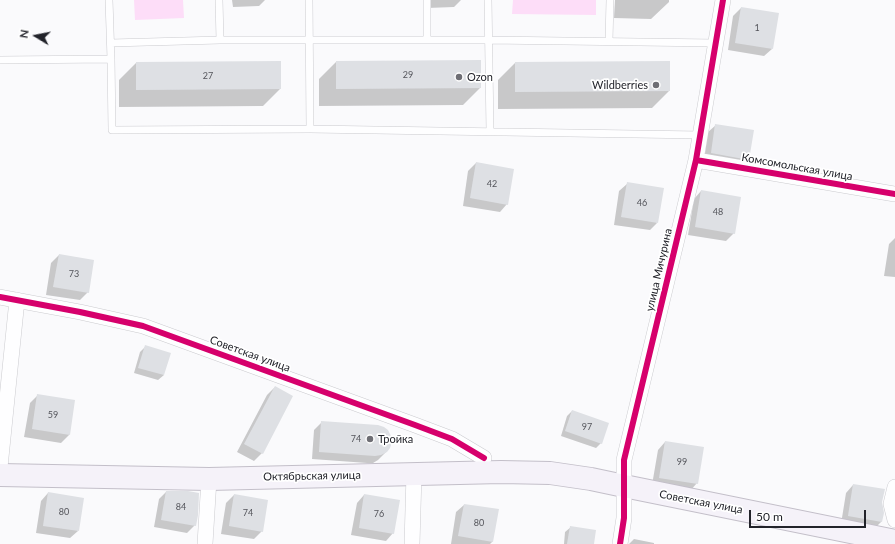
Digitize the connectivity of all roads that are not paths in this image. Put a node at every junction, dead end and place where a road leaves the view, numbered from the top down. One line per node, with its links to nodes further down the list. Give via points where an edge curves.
1 (109, 0): 14 (lane)
2 (219, 0): 8 (lane)
3 (309, 0): 9 (lane)
4 (427, 0): 10 (lane)
5 (488, 0): 11 (lane)
6 (610, 0): 12 (lane)
7 (723, 0): 13 (street, улица Мичурина)
8 (220, 40): 9 (lane); 14 (lane)
9 (309, 40): 10 (lane); 17 (lane)
10 (427, 40): 11 (lane)
11 (489, 40): 12 (lane); 18 (lane)
12 (609, 41): 13 (lane)
13 (716, 43): 19 (street, улица Мичурина)
14 (111, 44): 15 (lane)
15 (112, 59): 16 (lane); 17 (lane, via 112,130)
16 (0, 60)
17 (310, 129): 18 (lane)
18 (490, 131): 19 (lane)
19 (700, 135): 20 (street, улица Мичурина)
20 (696, 160): 21 (street, Комсомольская улица); 29 (street, улица Мичурина, via 624,460)
21 (895, 194)
22 (0, 297): 23 (street, Советская улица)
23 (17, 300): 24 (street, Советская улица, via 143,326 452,439); 25 (street)
24 (484, 458)
25 (0, 466)
26 (414, 474): 28 (main road, Октябрьская улица); 29 (main road, Октябрьская улица, via 550,473); 34 (street)
27 (0, 475): 28 (main road, Октябрьская улица)
28 (209, 479): 33 (street)
29 (624, 486): 32 (main road, Советская улица); 35 (street, улица Мичурина, via 624,518)
30 (895, 486): 31 (street, via 891,504)
31 (895, 520)
32 (895, 541)
33 (205, 544)
34 (412, 544)
35 (620, 544)

